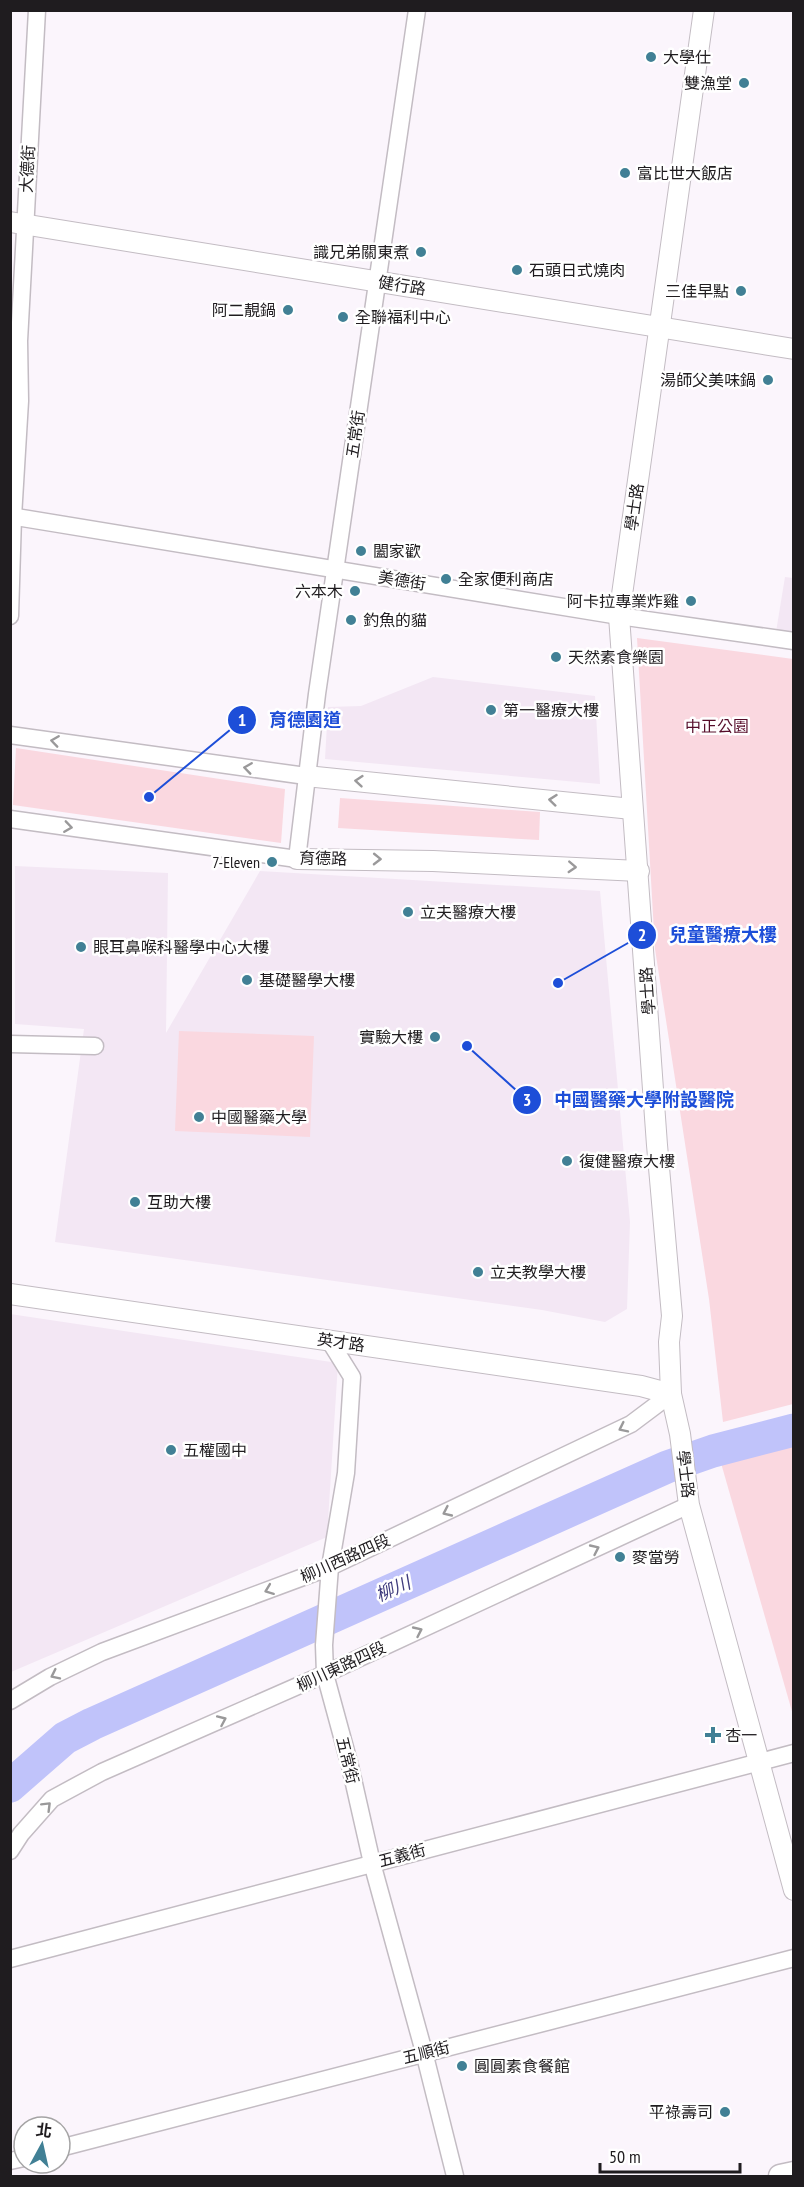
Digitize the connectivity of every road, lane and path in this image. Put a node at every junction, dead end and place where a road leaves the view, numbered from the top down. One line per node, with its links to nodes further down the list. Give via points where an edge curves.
1 (37, 10): 4 (street, 大德街)
2 (417, 10): 5 (street, 五常街)
3 (704, 10): 6 (street, 學士路)
4 (17, 223): 5 (street, 健行路); 8 (street, 大德街, via 20,401)
5 (376, 281): 6 (street, 健行路); 9 (street, 五常街)
6 (659, 327): 7 (street, 健行路); 11 (street, 學士路)
7 (794, 349)
8 (12, 517): 9 (street, 美德街); 10 (street, 大德街)
9 (335, 569): 11 (street, 美德街); 14 (street, 五常街)
10 (10, 616)
11 (619, 616): 12 (street, 美德街); 15 (street, 學士路)
12 (794, 641)
13 (10, 735): 14 (street, one-way to 13)
14 (306, 776): 15 (street, one-way to 14); 17 (street, 五常街)
15 (632, 809): 18 (street, 學士路)
16 (10, 819): 17 (street, 育德路, one-way to 17)
17 (297, 859): 18 (street, 育德路, one-way to 18)
18 (639, 871): 23 (street, 學士路, via 672,1316)
19 (10, 1044): 20 (street)
20 (95, 1046)
21 (10, 1294): 22 (street, 英才路)
22 (329, 1340): 23 (street, 英才路, via 641,1386); 25 (street, 五常街, via 352,1377 346,1473)
23 (671, 1394): 24 (street, 學士路, via 681,1434); 25 (street, 柳川西路四段, one-way to 25, via 631,1424)
24 (689, 1505): 26 (street, 柳川東路四段, one-way to 24); 29 (street, 學士路)
25 (330, 1567): 26 (street, 五常街); 27 (street, 柳川西路四段, one-way to 27, via 102,1652)
26 (325, 1674): 30 (street, 柳川東路四段, one-way to 26, via 52,1799 102,1772); 31 (street, 五常街)
27 (10, 1701)
28 (794, 1753): 29 (street, 五義街)
29 (759, 1762): 31 (street, 五義街); 32 (street, 學士路)
30 (10, 1851)
31 (372, 1863): 34 (street, 五義街); 35 (street, 五常街)
32 (794, 1890)
33 (794, 1958): 35 (street, 五順街)
34 (10, 1959)
35 (424, 2052): 36 (street, 五順街); 38 (street, 五常街)
36 (72, 2145)
37 (794, 2173): 39 (main road)
38 (455, 2176)
39 (780, 2176)

